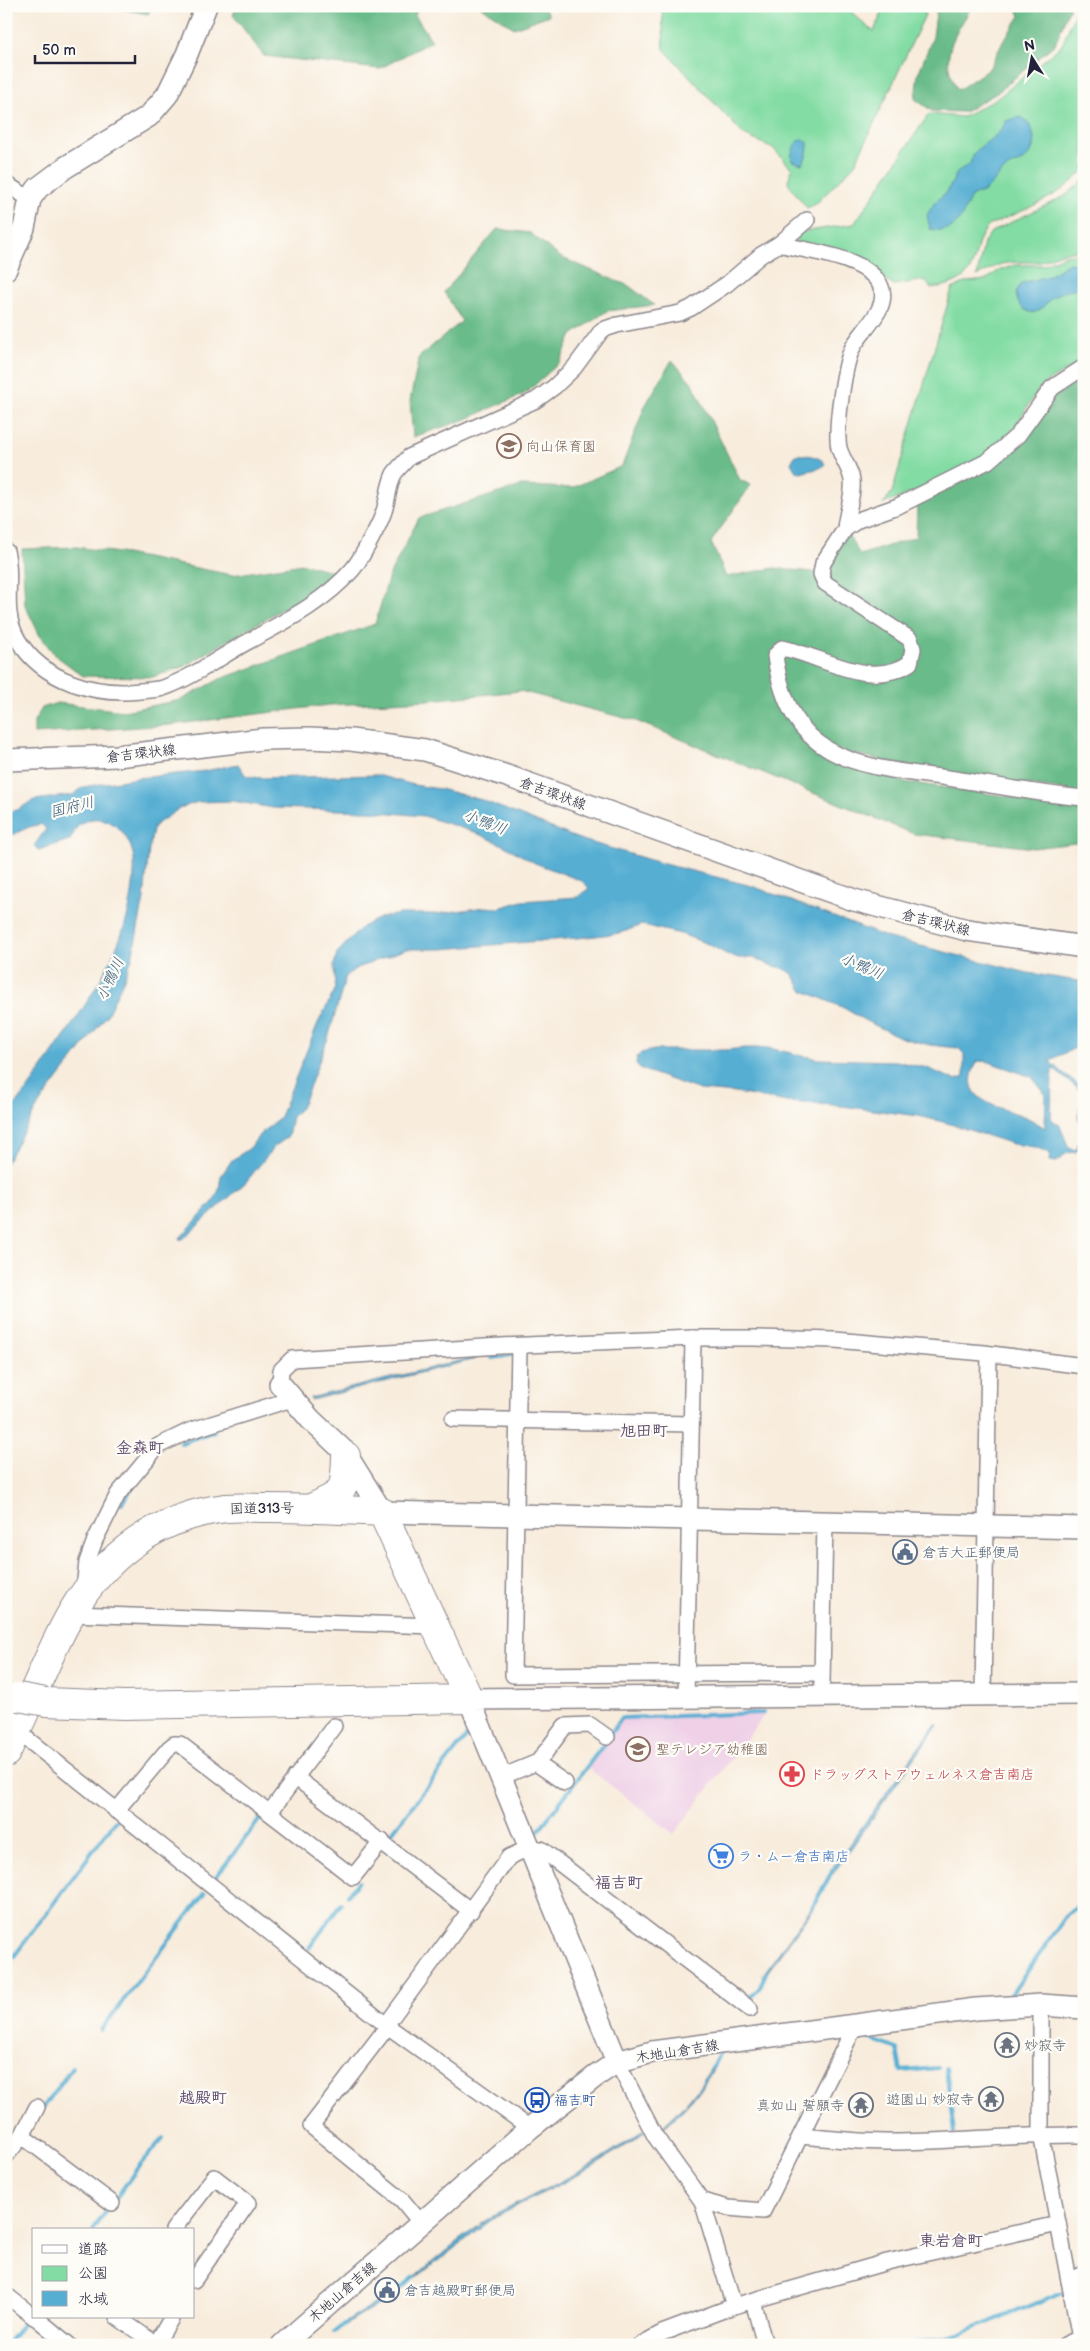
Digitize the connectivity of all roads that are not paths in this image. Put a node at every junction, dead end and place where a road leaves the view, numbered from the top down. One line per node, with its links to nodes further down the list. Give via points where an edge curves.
1 (206, 6): 3 (main road, via 167,95 149,116 66,167 38,188)
2 (6, 184): 3 (street)
3 (30, 199): 6 (main road, via 24,228)
4 (807, 220): 5 (street)
5 (779, 244): 8 (street, via 849,261 872,276 881,287 882,301 853,348 843,384 839,448 852,480); 9 (street, via 691,308 602,330 574,368 536,400 410,457 395,473 383,516 354,569 330,593 188,677 161,688 126,693 104,692 73,683 33,660 17,640 11,624 7,604)
6 (6, 269)
7 (1084, 367): 8 (street, via 1052,388 1018,435 988,461 898,506 858,520)
8 (845, 529): 11 (street, via 823,563 821,574 825,582 910,639 913,649 910,663 898,671 877,674 854,671 782,648 775,656 778,678 790,708 804,730 838,756 864,765 1033,793)
9 (6, 551)
10 (6, 760): 12 (main road, 倉吉環状線, via 118,756 282,739 351,740 425,750 507,776 854,900 967,930)
11 (1084, 798)
12 (1084, 947)
13 (693, 1338): 14 (street); 15 (street, via 835,1340); 20 (street)
14 (519, 1346): 17 (street, via 292,1359 281,1370); 19 (street)
15 (989, 1354): 16 (street); 27 (street)
16 (1084, 1366)
17 (286, 1391): 21 (main road); 29 (street, via 158,1446 118,1494 87,1562)
18 (453, 1419): 19 (street)
19 (517, 1420): 20 (street); 24 (street)
20 (690, 1424): 25 (street)
21 (346, 1456): 22 (highway, via 343,1487 336,1496); 23 (main road)
22 (311, 1508): 23 (highway, 国道313号); 29 (highway, 国道313号, via 226,1508 179,1519 117,1554)
23 (382, 1512): 24 (main road); 30 (highway)
24 (516, 1514): 25 (main road); 31 (street, via 514,1675)
25 (690, 1518): 26 (main road); 31 (street)
26 (825, 1521): 27 (main road); 32 (street)
27 (985, 1524): 28 (main road); 33 (street)
28 (1084, 1528)
29 (77, 1604): 30 (street); 41 (highway, 国道313号)
30 (435, 1626): 38 (highway)
31 (686, 1674): 32 (street); 37 (street)
32 (822, 1674): 35 (street)
33 (983, 1694): 34 (main road); 35 (main road)
34 (1084, 1694)
35 (821, 1695): 37 (main road)
36 (12, 1696): 38 (highway, bridge, via 46,1702 124,1705)
37 (686, 1698): 38 (main road)
38 (469, 1699): 44 (main road)
39 (334, 1726): 43 (street)
40 (607, 1737): 42 (street, via 590,1725 565,1726)
41 (11, 1738): 46 (street)
42 (536, 1762): 44 (street); 45 (street)
43 (295, 1777): 47 (street); 48 (street)
44 (501, 1777): 49 (main road)
45 (565, 1783)
46 (116, 1811): 47 (street, via 169,1748 180,1744); 54 (street)
47 (270, 1812): 48 (street, via 353,1878)
48 (382, 1841): 50 (street)
49 (529, 1848): 50 (street, via 509,1857); 53 (street, via 541,1849); 56 (main road)
50 (471, 1910): 54 (street)
51 (1041, 2005): 52 (main road, 木地山倉吉線); 55 (main road, 木地山倉吉線, via 976,2009); 59 (street)
52 (1084, 2008)
53 (750, 2009)
54 (387, 2025): 58 (street); 66 (street, via 311,2126 402,2200)
55 (855, 2026): 56 (main road, 木地山倉吉線, via 652,2052); 62 (street)
56 (617, 2062): 58 (main road, 木地山倉吉線); 64 (street, via 655,2136)
57 (37, 2108): 61 (street)
58 (530, 2128): 66 (main road, 木地山倉吉線)
59 (1041, 2134): 60 (street); 62 (street, via 901,2142); 67 (street)
60 (1084, 2135)
61 (22, 2136): 63 (street); 65 (street)
62 (801, 2136): 64 (street, via 763,2211 728,2208)
63 (6, 2156)
64 (702, 2201): 74 (street)
65 (112, 2203)
66 (422, 2223): 82 (main road, 木地山倉吉線)
67 (1058, 2224): 71 (street); 73 (street, via 887,2262)
68 (175, 2228): 70 (street, via 214,2176 248,2203)
69 (1084, 2274): 71 (street)
70 (195, 2276)
71 (1069, 2281): 79 (street)
72 (6, 2295): 75 (street)
73 (753, 2302): 74 (street); 84 (street)
74 (734, 2306): 83 (street, via 662,2333)
75 (32, 2315)
76 (35, 2318): 80 (street)
77 (118, 2318): 81 (street)
78 (171, 2318): 81 (street)
79 (1082, 2337): 85 (street)
80 (65, 2344)
81 (157, 2344)
82 (282, 2345)
83 (640, 2345)
84 (765, 2345)
85 (1065, 2345)

